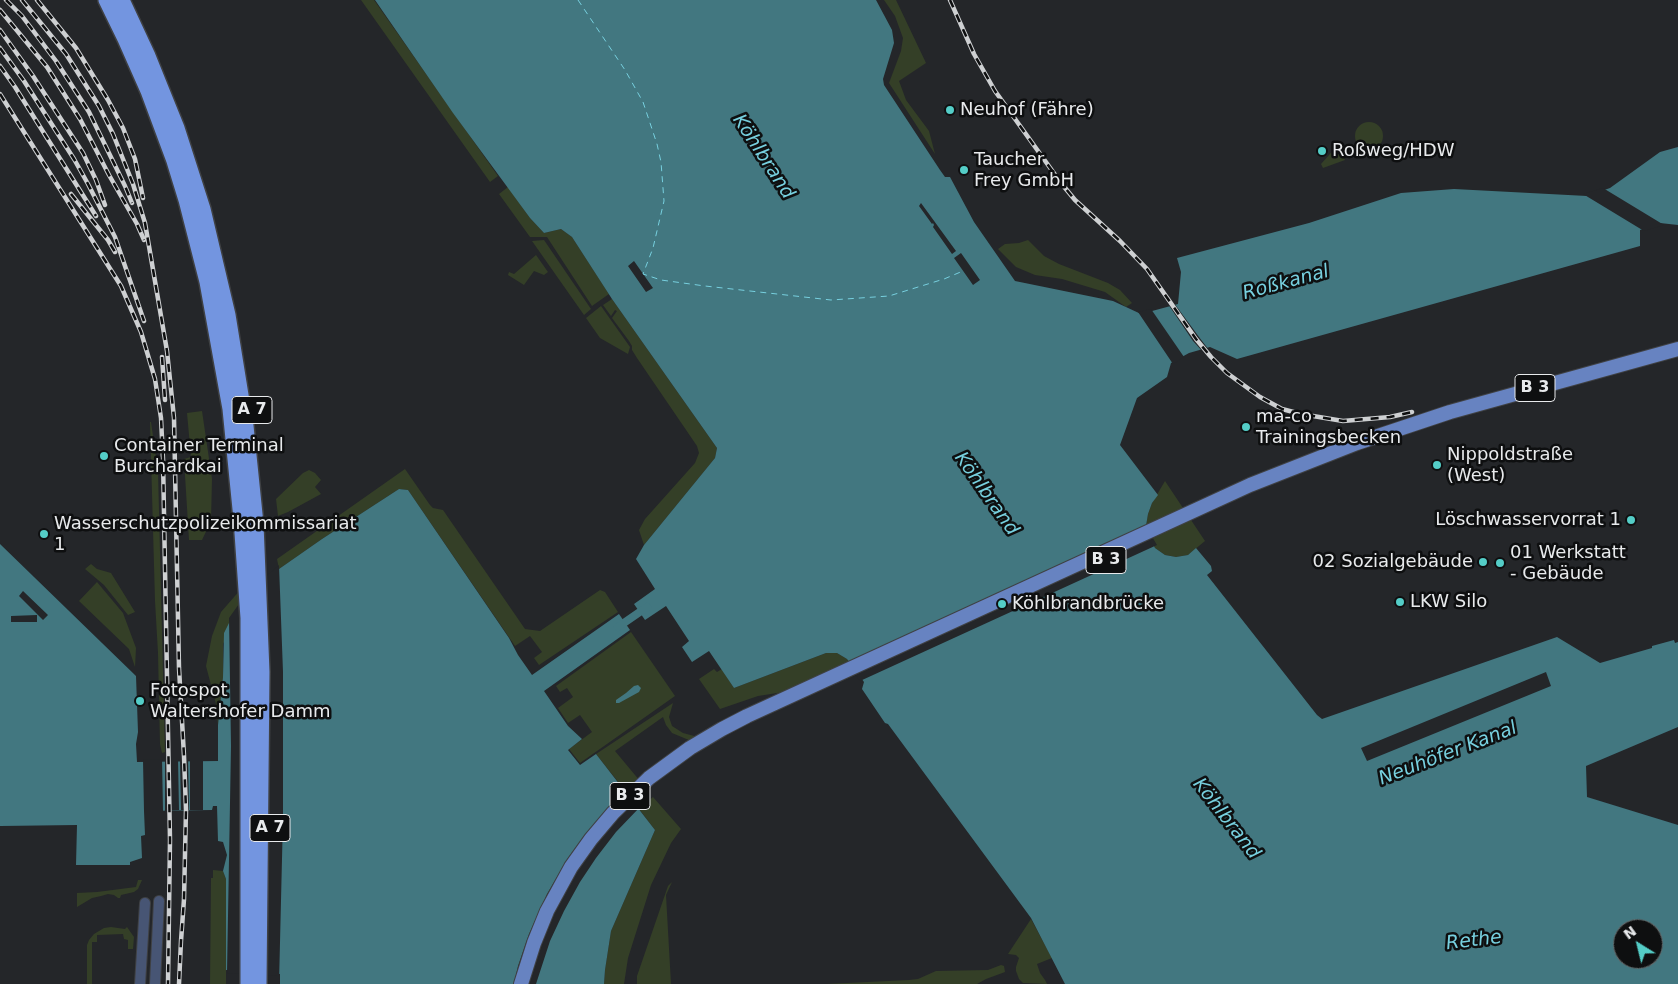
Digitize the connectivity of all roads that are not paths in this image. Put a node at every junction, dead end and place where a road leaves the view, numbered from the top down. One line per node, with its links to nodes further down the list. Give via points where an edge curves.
1 (106, 0): 4 (highway, A 7)
2 (122, 0): 4 (highway, A 7)
3 (131, 0): 4 (highway, A 7)
4 (129, 19): 11 (highway, A 7, via 148,91 186,200 207,282 230,409 248,618); 12 (highway, A 7, via 177,128 203,209 228,315 246,426 256,532 262,672); 13 (highway, A 7, via 155,49 195,154 225,259 253,419 263,518 271,672)
5 (1678, 349): 14 (main road, B 3, via 1443,414 1250,485 722,729 650,778 624,801 591,839 547,911)
6 (1678, 357): 15 (main road, B 3, via 1437,424 1289,478 726,736 684,762 651,788 628,809 598,845 557,911)
7 (159, 902): 10 (street)
8 (145, 903): 9 (street)
9 (140, 984)
10 (155, 984)
11 (248, 984)
12 (259, 984)
13 (267, 984)
14 (520, 984)
15 (530, 984)

